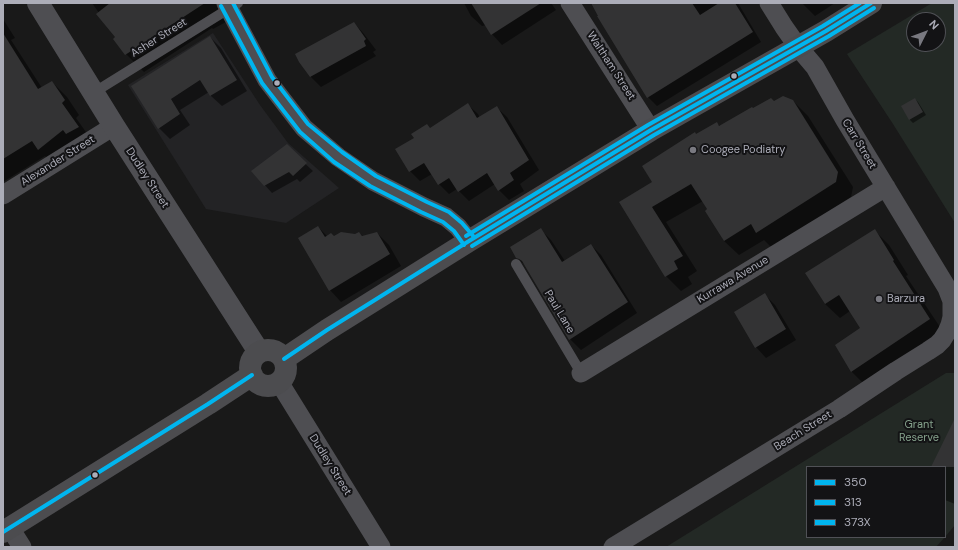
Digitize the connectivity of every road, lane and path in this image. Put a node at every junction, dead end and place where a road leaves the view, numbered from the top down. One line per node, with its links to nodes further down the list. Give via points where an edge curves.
1 (38, 3): 7 (street, Dudley Street)
2 (570, 3): 9 (street, Waltham Street)
3 (769, 3): 6 (street, Carr Street)
4 (871, 3): 6 (main road)
5 (231, 5): 7 (lane, Asher Street); 12 (street, via 267,80 304,128 338,157 373,181 446,217)
6 (798, 47): 9 (main road); 10 (street, Carr Street, via 815,67)
7 (93, 93): 8 (street, Dudley Street)
8 (114, 126): 11 (street, Alexander Street); 15 (street, Dudley Street)
9 (652, 130): 12 (main road)
10 (886, 187): 14 (street, Carr Street); 17 (street, Kurrawa Avenue)
11 (3, 195)
12 (469, 241): 16 (main road)
13 (516, 264): 17 (lane, Paul Lane)
14 (947, 288): 23 (street, Beach Street, via 952,300 952,317 947,332 937,345 839,409)
15 (259, 352): 16 (main road, via 274,351); 18 (main road, via 251,362)
16 (284, 359): 19 (main road, via 285,375)
17 (581, 373)
18 (252, 375): 19 (main road, via 262,385 271,386); 20 (main road)
19 (279, 382): 22 (street, Dudley Street)
20 (7, 530): 21 (street)
21 (22, 547)
22 (381, 547)
23 (613, 547)

